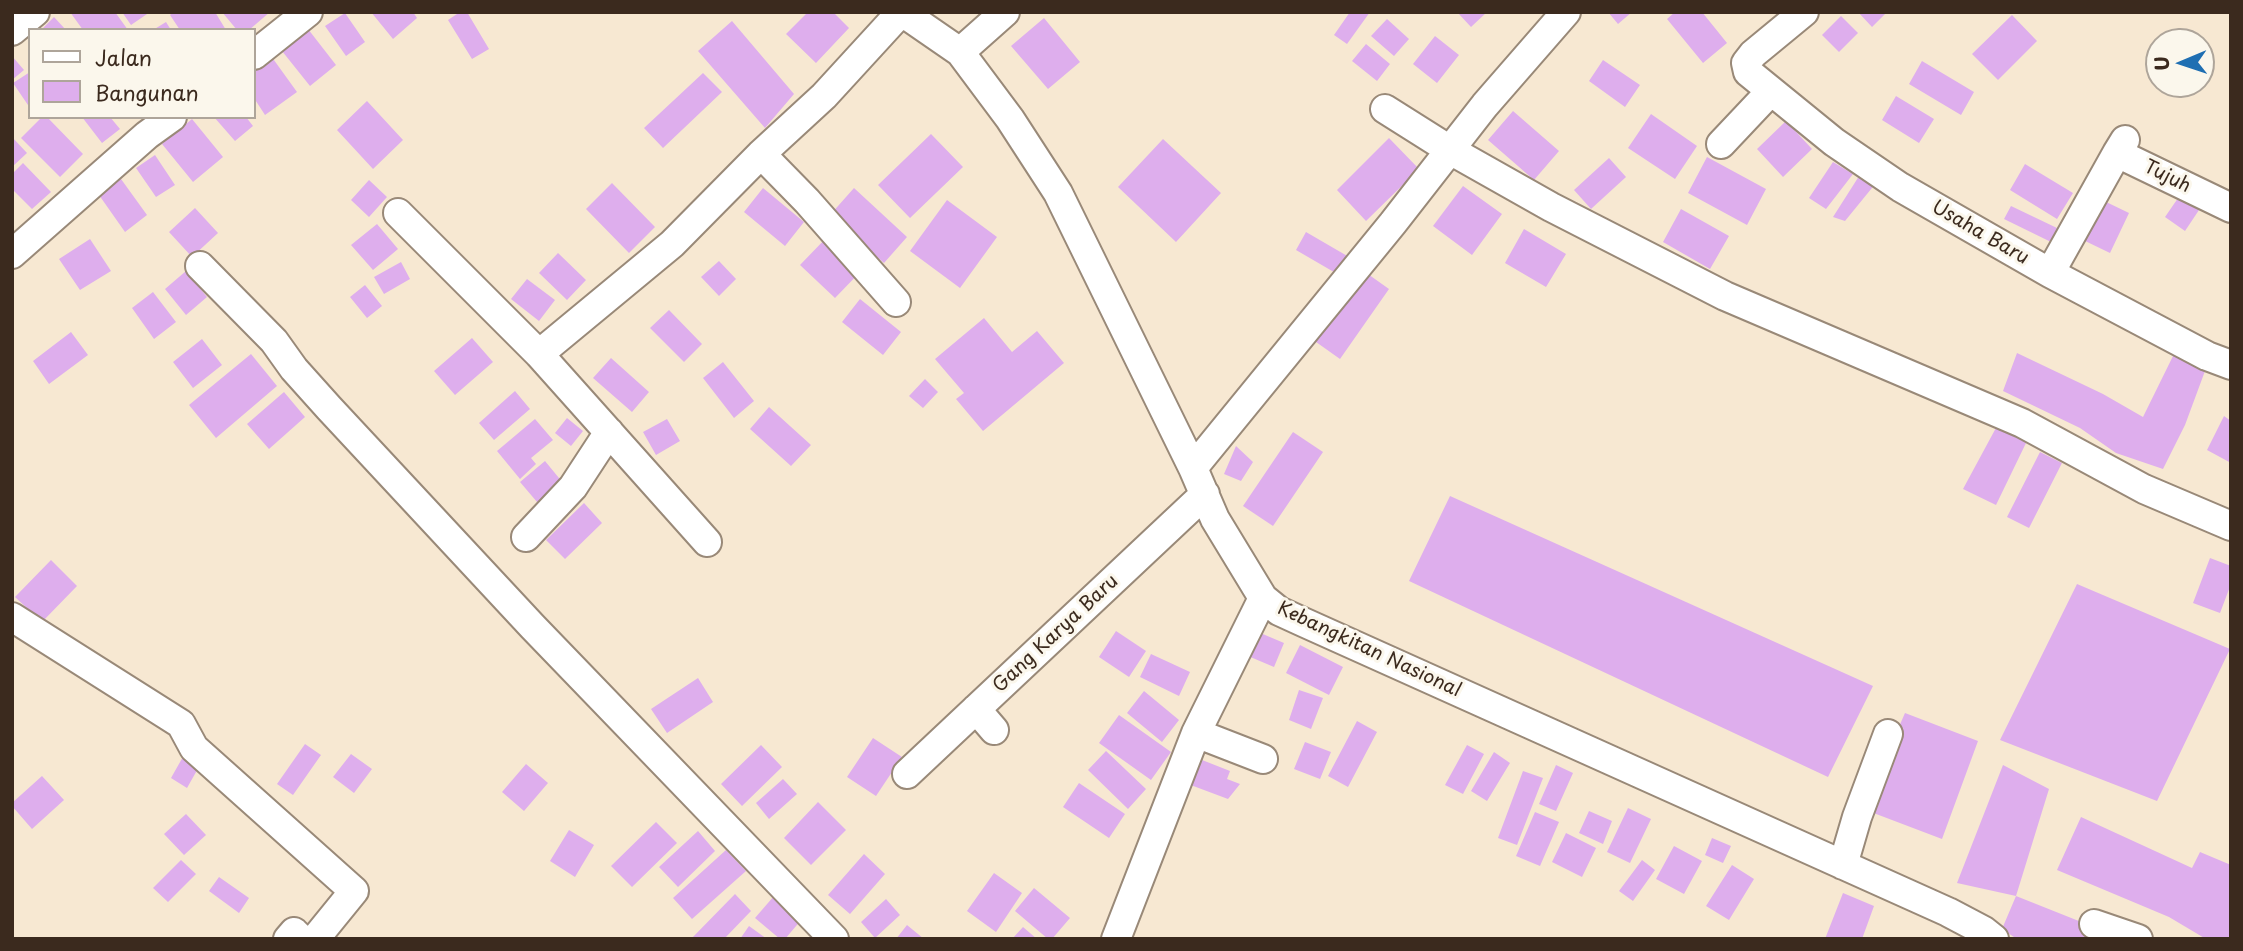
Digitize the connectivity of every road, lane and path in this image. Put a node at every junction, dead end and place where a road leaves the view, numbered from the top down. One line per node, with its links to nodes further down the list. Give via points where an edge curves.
1 (35, 12): 7 (street)
2 (308, 12): 9 (street)
3 (902, 12): 8 (street, Kebangkitan Nasional); 15 (street, via 824,96)
4 (1005, 12): 8 (street)
5 (1566, 12): 14 (street)
6 (1804, 12): 10 (street, Usaha Baru, via 1746,63 1748,72)
7 (12, 31)
8 (960, 52): 25 (street, Kebangkitan Nasional, via 1058,193)
9 (256, 53)
10 (1771, 90): 13 (street); 20 (street, Usaha Baru, via 1834,142 1900,187)
11 (1385, 109): 14 (street)
12 (170, 119): 18 (street)
13 (1721, 144)
14 (1450, 150): 25 (street); 27 (street, via 1725,296 2011,418 2144,489)
15 (761, 154): 21 (street); 22 (street, via 672,244)
16 (2231, 208): 20 (street, Tujuh, via 2121,147)
17 (398, 213): 22 (street)
18 (12, 254)
19 (200, 266): 41 (street, via 274,341 328,408 533,627)
20 (2050, 273): 23 (street, Usaha Baru)
21 (896, 302)
22 (539, 354): 24 (street)
23 (2231, 365)
24 (609, 432): 28 (street, via 573,486); 29 (street)
25 (1193, 468): 26 (street, Kebangkitan Nasional)
26 (1205, 494): 30 (street, Kebangkitan Nasional); 35 (street, Gang Karya Baru, via 985,719)
27 (2231, 526)
28 (526, 537)
29 (707, 542)
30 (1263, 598): 32 (street); 36 (street, Kebangkitan Nasional, via 1279,611)
31 (12, 617): 40 (street, via 181,724 194,748 354,891)
32 (1196, 733): 34 (street); 42 (street)
33 (1888, 734): 36 (street)
34 (1263, 758)
35 (907, 774)
36 (1843, 865): 43 (street, Kebangkitan Nasional, via 1948,912)
37 (2094, 924): 44 (street)
38 (288, 939): 39 (street, via 293,932)
39 (301, 939)
40 (315, 939)
41 (834, 939)
42 (1116, 939)
43 (1994, 939)
44 (2138, 939)

